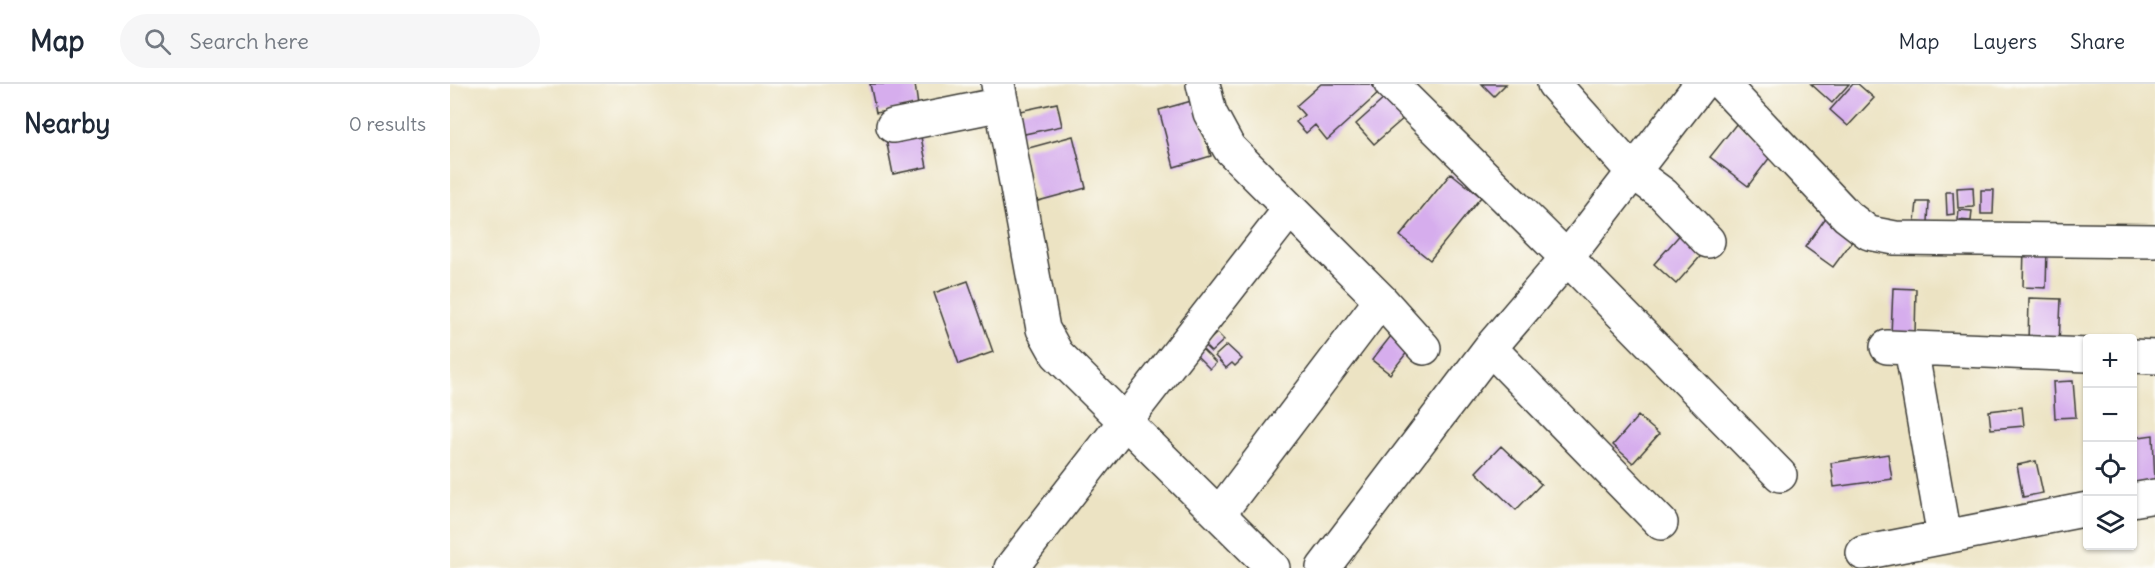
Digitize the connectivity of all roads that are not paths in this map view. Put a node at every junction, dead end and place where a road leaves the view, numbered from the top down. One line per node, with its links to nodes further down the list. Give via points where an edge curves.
1 (1203, 84): 9 (street, via 1210,113 1229,148)
2 (1392, 84): 12 (street)
3 (1554, 84): 8 (street)
4 (1701, 84): 8 (street)
5 (1722, 84): 11 (street, via 1847,216 1869,233 1895,238)
6 (1000, 94): 7 (street); 19 (street, via 1043,329 1057,354)
7 (893, 126)
8 (1633, 172): 10 (street, via 1663,194); 12 (street)
9 (1290, 209): 13 (street); 19 (street)
10 (1708, 240)
11 (2155, 241)
12 (1567, 258): 15 (street); 20 (street)
13 (1381, 300): 14 (street); 24 (street)
14 (1424, 348)
15 (1490, 348): 25 (street); 30 (street)
16 (2083, 355): 26 (street, via 1899,347)
17 (2137, 356): 18 (street)
18 (2155, 357)
19 (1124, 420): 24 (street); 28 (street)
20 (1780, 475)
21 (2155, 495): 22 (street)
22 (2137, 499)
23 (2083, 510): 26 (street)
24 (1219, 514): 29 (street)
25 (1661, 523)
26 (1944, 537): 27 (street)
27 (1863, 553)
28 (1011, 568)
29 (1274, 568)
30 (1323, 568)

